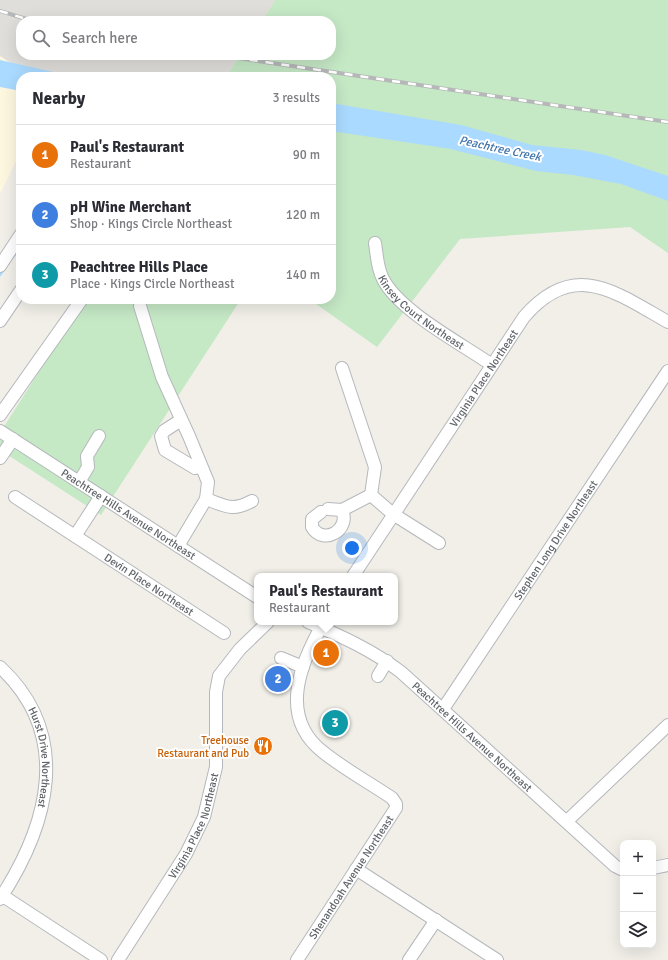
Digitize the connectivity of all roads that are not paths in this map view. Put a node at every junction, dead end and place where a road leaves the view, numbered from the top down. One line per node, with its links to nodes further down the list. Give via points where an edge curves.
1 (16, 242): 3 (street)
2 (375, 243): 9 (street, Kinsey Court Northeast, via 382,277 399,300)
3 (0, 266)
4 (16, 297): 7 (street)
5 (78, 304): 12 (street)
6 (140, 306): 13 (street, via 162,377)
7 (0, 321)
8 (668, 322): 9 (street, Virginia Place Northeast, via 614,291 584,285 563,288 534,306)
9 (492, 365): 26 (street, Virginia Place Northeast)
10 (342, 368): 20 (street, via 375,467)
11 (668, 371): 40 (street, Stephen Long Drive Northeast)
12 (0, 415)
13 (181, 420): 18 (street); 18 (street, via 164,431 161,436 165,450 195,468)
14 (0, 431): 16 (street, Peachtree Hills Avenue Northeast)
15 (98, 436): 19 (street, via 87,456 88,467)
16 (13, 439): 17 (street); 19 (street, Peachtree Hills Avenue Northeast)
17 (0, 458)
18 (201, 466): 23 (street, via 208,482)
19 (80, 482): 21 (street, Peachtree Hills Avenue Northeast)
20 (371, 494): 25 (street); 26 (street)
21 (102, 496): 27 (street); 29 (street, Peachtree Hills Avenue Northeast)
22 (15, 497): 27 (street, Devin Place Northeast)
23 (206, 499): 24 (street, via 233,508); 29 (street)
24 (252, 501)
25 (342, 510): 25 (street, via 343,526 336,532 326,536 320,535 312,527 312,519 324,510)
26 (393, 514): 28 (street); 30 (street, Virginia Place Northeast)
27 (75, 536): 34 (street, Devin Place Northeast)
28 (439, 543)
29 (178, 546): 31 (street, Peachtree Hills Avenue Northeast)
30 (355, 573)
31 (254, 595)
32 (265, 625): 50 (street, Virginia Place Northeast, via 240,649 220,676 216,692 216,767 204,817 186,854)
33 (322, 625): 36 (street, Peachtree Hills Avenue Northeast); 38 (street)
34 (224, 633)
35 (281, 658): 38 (street)
36 (387, 661): 39 (street); 40 (street, Peachtree Hills Avenue Northeast)
37 (0, 667): 47 (street, Hurst Drive Northeast, via 23,692 38,718 46,751 47,769 42,810 35,832)
38 (302, 674): 46 (street, Shenandoah Avenue Northeast, via 296,691 297,707 301,724 310,740 323,752 392,798 396,804 396,808)
39 (378, 676)
40 (443, 709): 42 (street, Peachtree Hills Avenue Northeast)
41 (668, 725): 42 (street)
42 (567, 821): 45 (street, Peachtree Hills Avenue Northeast)
43 (668, 865): 44 (street)
44 (656, 867)
45 (620, 868)
46 (356, 869): 48 (street); 51 (street, Shenandoah Avenue Northeast)
47 (1, 896): 49 (street)
48 (436, 920): 52 (street); 53 (street)
49 (101, 960)
50 (118, 960)
51 (297, 960)
52 (409, 960)
53 (497, 960)

